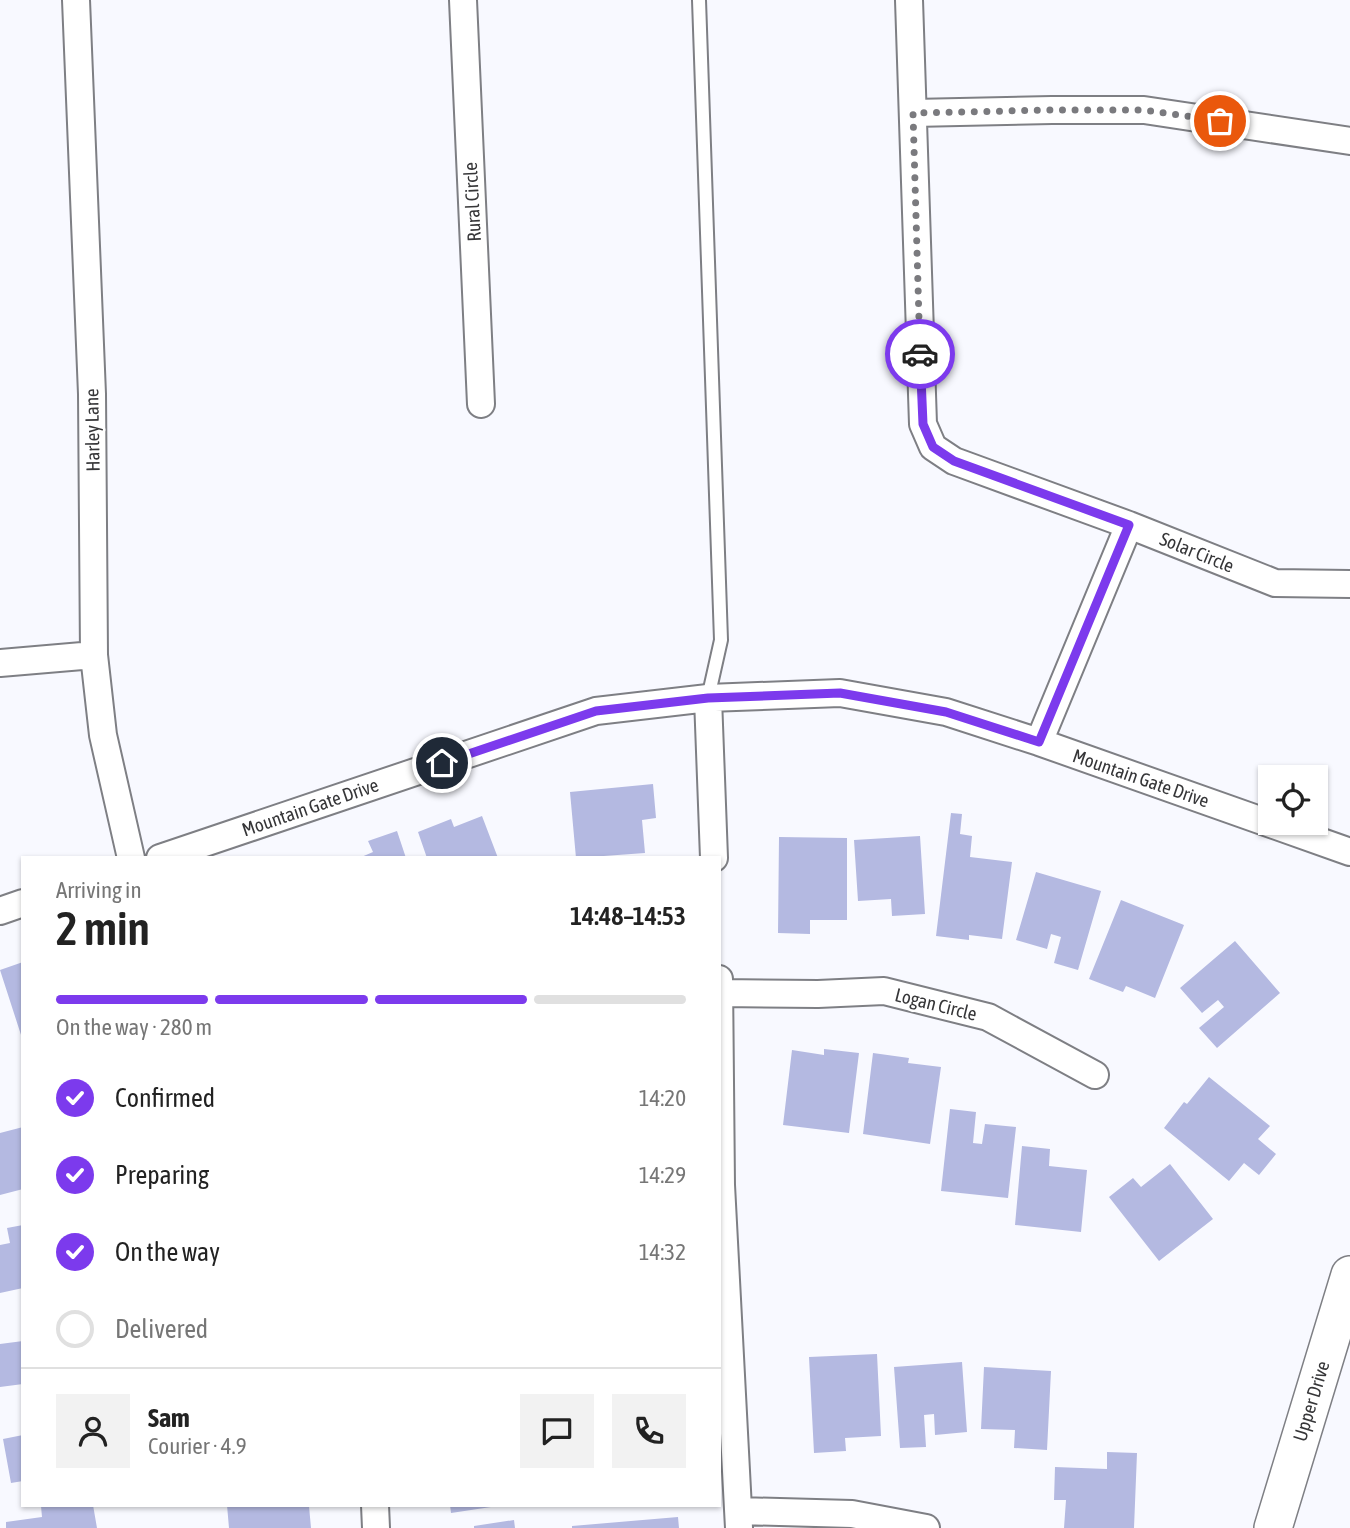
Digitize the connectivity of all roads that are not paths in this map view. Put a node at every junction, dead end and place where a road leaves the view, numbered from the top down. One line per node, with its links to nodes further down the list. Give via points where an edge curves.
1 (76, 0): 10 (street, Harley Lane, via 92,394)
2 (463, 0): 7 (street, Rural Circle)
3 (699, 0): 12 (lane, via 721,640)
4 (909, 0): 5 (street)
5 (913, 113): 6 (street, via 1144,110); 8 (street, Solar Circle, via 923,424 933,447 954,461)
6 (1350, 141)
7 (481, 404)
8 (1129, 525): 9 (street, Solar Circle, via 1275,583); 13 (street)
9 (1350, 584)
10 (94, 655): 11 (street); 15 (street, Harley Lane, via 103,735)
11 (0, 663)
12 (708, 698): 13 (street, Mountain Gate Drive, via 840,693 946,712); 16 (street, Mountain Gate Drive, via 596,711); 17 (street)
13 (1039, 742): 14 (street, Mountain Gate Drive)
14 (1350, 852)
15 (131, 856)
16 (165, 856)
17 (714, 856)
18 (21, 904): 19 (street)
19 (0, 911)
20 (721, 993): 21 (street, Logan Circle, via 884,991 988,1017)
21 (1095, 1075)
22 (721, 1203): 25 (street)
23 (1350, 1275): 28 (main road, Upper Drive)
24 (375, 1507): 26 (street)
25 (739, 1519): 27 (street, via 852,1514)
26 (376, 1528)
27 (926, 1528)
28 (1273, 1528)

